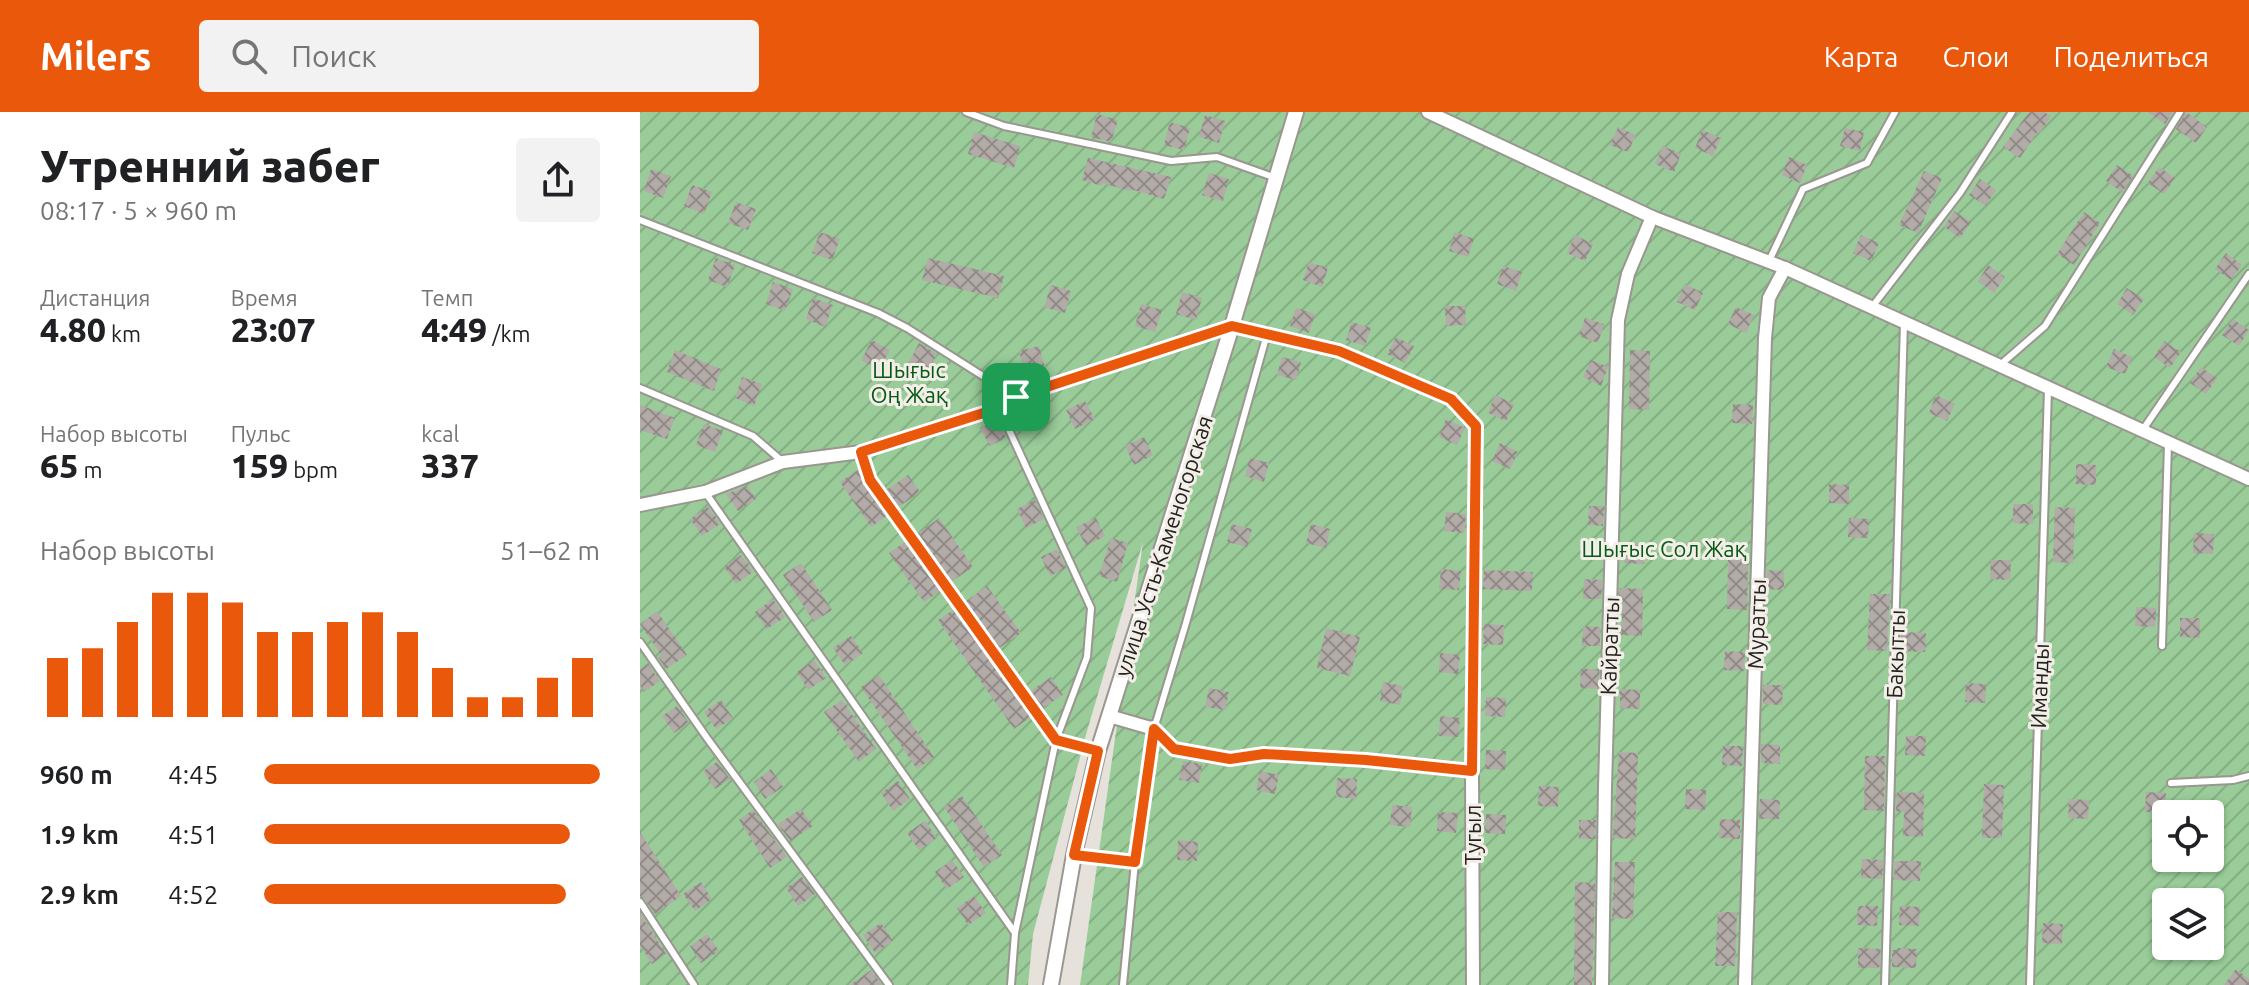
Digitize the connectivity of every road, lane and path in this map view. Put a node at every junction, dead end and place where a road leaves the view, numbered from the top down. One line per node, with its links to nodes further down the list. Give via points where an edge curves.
1 (966, 112): 7 (lane, via 1004,126 1171,161 1217,157)
2 (1296, 112): 7 (street, улица Усть-Каменогорская)
3 (1428, 112): 8 (street)
4 (1895, 112): 10 (lane, via 1867,163 1803,189)
5 (2012, 112): 13 (lane, via 1960,193)
6 (2180, 112): 17 (lane, via 2045,326)
7 (1277, 179): 15 (street, улица Усть-Каменогорская)
8 (1652, 217): 10 (street); 48 (street, Кайратты, via 1628,274 1618,320)
9 (640, 220): 20 (lane, via 878,313)
10 (1769, 261): 11 (street)
11 (1785, 268): 13 (street); 49 (street, Муратты, via 1769,298 1765,338)
12 (2249, 274): 22 (lane)
13 (1871, 307): 14 (street)
14 (1904, 322): 17 (street); 50 (lane, Бакытты)
15 (1232, 326): 16 (street, Тугыл); 20 (street); 31 (street, улица Усть-Каменогорская)
16 (1267, 334): 32 (lane); 35 (street, Тугыл, via 1339,351 1451,399 1476,426)
17 (2000, 366): 19 (street)
18 (640, 388): 25 (lane, via 753,436)
19 (2048, 388): 22 (street); 51 (lane, Иманды)
20 (1016, 397): 21 (street)
21 (999, 408): 24 (street); 33 (lane, via 1091,608 1087,657)
22 (2142, 431): 23 (street)
23 (2168, 443): 26 (street); 30 (lane)
24 (861, 452): 25 (street); 33 (lane, via 870,480)
25 (783, 462): 27 (street)
26 (2249, 479)
27 (705, 492): 28 (street); 41 (lane)
28 (640, 505)
29 (640, 642): 43 (lane)
30 (2162, 646)
31 (1109, 716): 32 (street); 34 (street, улица Усть-Каменогорская)
32 (1154, 729): 35 (street, via 1174,749 1230,759 1264,754); 39 (lane)
33 (1056, 740): 34 (lane); 41 (lane)
34 (1098, 751): 38 (street, улица Усть-Каменогорская)
35 (1472, 771): 47 (street, Тугыл)
36 (2249, 776): 37 (lane)
37 (2171, 783)
38 (1074, 855): 39 (lane); 45 (street, улица Усть-Каменогорская)
39 (1135, 862): 46 (lane)
40 (640, 902): 42 (lane)
41 (1015, 933): 44 (lane)
42 (694, 985)
43 (889, 985)
44 (1011, 985)
45 (1051, 985)
46 (1123, 985)
47 (1473, 985)
48 (1602, 985)
49 (1745, 985)
50 (1885, 985)
51 (2030, 985)

